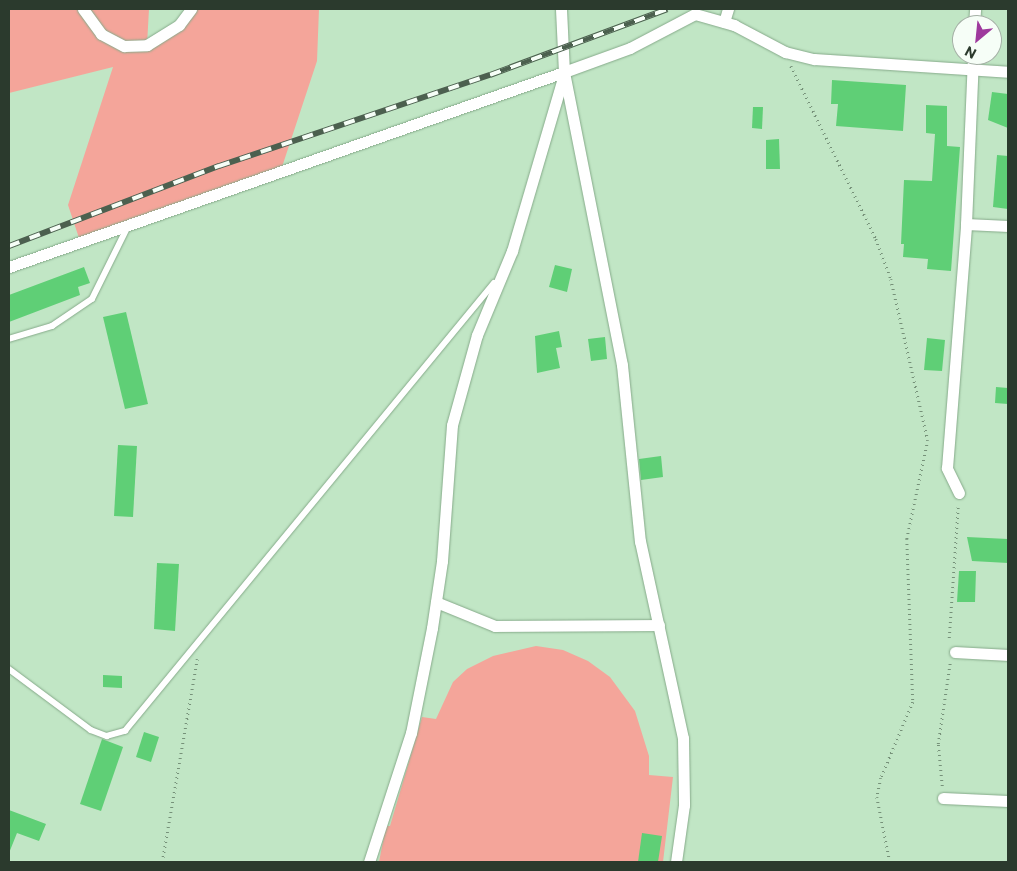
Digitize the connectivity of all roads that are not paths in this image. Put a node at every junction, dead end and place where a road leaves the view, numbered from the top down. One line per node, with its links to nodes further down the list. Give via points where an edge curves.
1 (83, 9): 2 (street, via 101,34 124,46 147,45 179,25)
2 (191, 9)
3 (560, 9): 8 (street)
4 (728, 9): 5 (street)
5 (724, 22): 7 (street, via 785,52 814,59); 8 (street, via 695,14 630,48)
6 (972, 65): 7 (street)
7 (972, 70): 9 (street); 10 (street)
8 (564, 72): 11 (street); 14 (street, via 512,251); 18 (street, via 622,365 640,541)
9 (1008, 72)
10 (966, 224): 12 (street); 16 (street, via 947,468)
11 (128, 226): 13 (street); 15 (lane, via 92,299 52,326)
12 (1008, 226)
13 (9, 267)
14 (499, 278): 17 (street, via 477,335 452,425); 21 (lane, via 125,731 107,736 91,730)
15 (9, 338)
16 (959, 493)
17 (436, 602): 18 (street, via 495,626); 24 (street, via 411,733)
18 (658, 625): 25 (street, via 683,738 684,805)
19 (955, 652): 20 (street)
20 (1008, 655)
21 (9, 668)
22 (943, 798): 23 (street)
23 (1008, 801)
24 (369, 862)
25 (676, 862)

